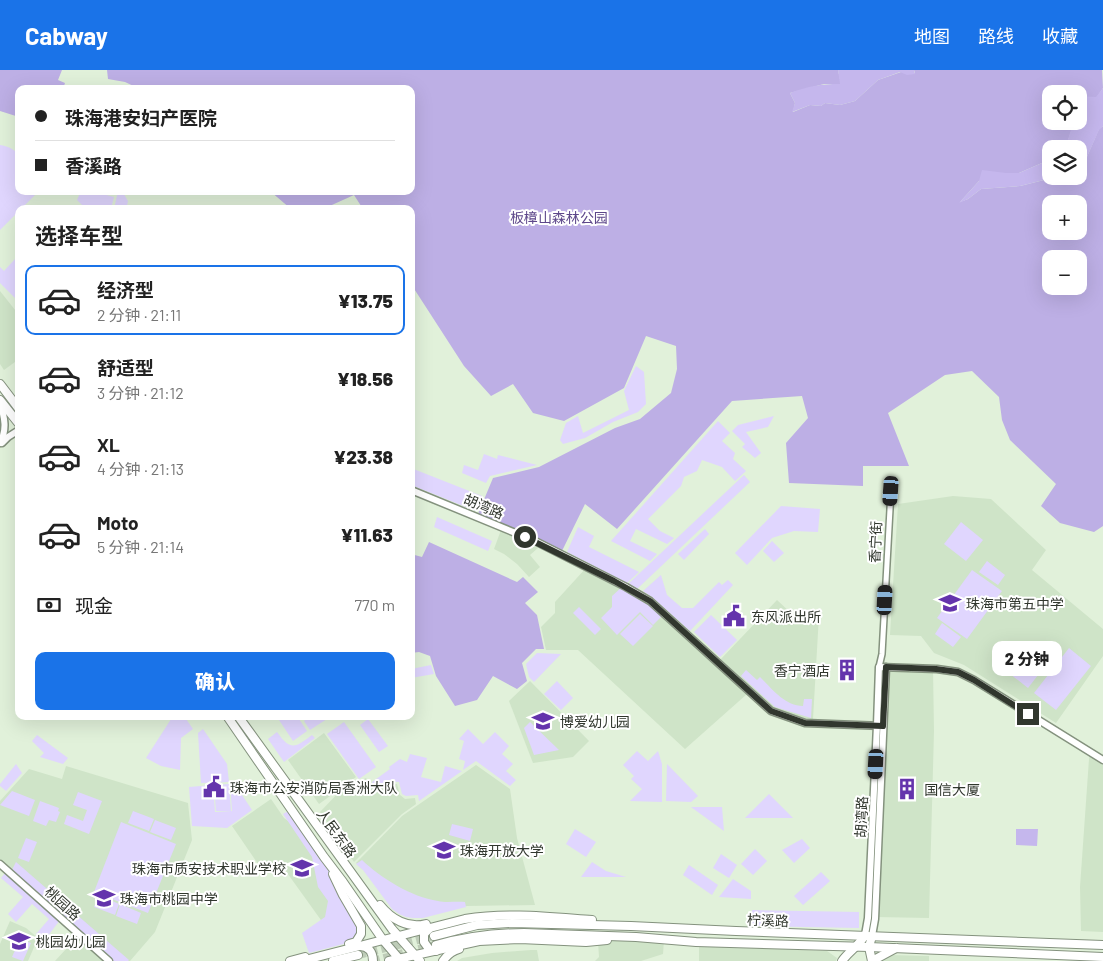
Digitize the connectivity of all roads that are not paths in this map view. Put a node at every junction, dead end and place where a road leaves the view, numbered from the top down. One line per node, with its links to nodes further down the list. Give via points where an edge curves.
1 (0, 384): 2 (main road)
2 (7, 393): 3 (street); 6 (main road)
3 (15, 399)
4 (0, 400): 7 (main road)
5 (0, 404): 9 (street, via 5,427)
6 (15, 404)
7 (15, 419)
8 (15, 433): 9 (street)
9 (0, 444)
10 (891, 491): 12 (street, 香宁街)
11 (415, 492): 17 (street, 胡湾路, via 535,541 650,601 771,711 805,723)
12 (882, 654): 13 (street, 香宁街); 14 (street, 香宁街)
13 (879, 667): 14 (street); 17 (street, 香宁街)
14 (886, 667): 17 (street, 香宁街); 18 (street, via 958,672)
15 (229, 720): 19 (main road, 人民东路)
16 (241, 720): 21 (main road, 人民东路)
17 (880, 726): 29 (street, 胡湾路, via 875,918)
18 (1103, 760)
19 (324, 857): 22 (main road, 人民东路); 48 (main road, via 362,926 361,934 356,942)
20 (0, 864): 47 (street, 桃园路)
21 (353, 876): 22 (main road); 23 (main road, via 368,888 385,912 404,924 419,926); 27 (main road, 人民东路)
22 (343, 882): 32 (main road, 人民东路)
23 (465, 919): 24 (main road, via 523,915); 25 (main road)
24 (631, 926): 25 (main road, 柠溪路, via 512,923); 26 (main road, 柠溪路)
25 (432, 932): 27 (main road); 39 (main road, via 424,934 424,942 429,949)
26 (794, 933): 29 (main road, 柠溪路); 33 (main road)
27 (399, 936): 32 (main road); 44 (main road, 人民东路)
28 (636, 936): 31 (main road, via 586,942); 33 (main road, 柠溪路, via 696,942); 39 (main road, 柠溪路, via 506,933 461,938)
29 (868, 936): 30 (main road, 柠溪路); 37 (main road); 38 (main road)
30 (937, 938): 34 (main road, 柠溪路); 41 (main road)
31 (520, 939): 39 (main road); 53 (main road, via 454,951)
32 (383, 940): 36 (main road); 46 (main road, 人民东路)
33 (794, 944): 35 (main road, 柠溪路)
34 (1103, 944)
35 (820, 945): 37 (main road, 柠溪路); 45 (main road, via 840,950)
36 (357, 946): 49 (main road); 51 (main road, via 368,949)
37 (857, 946): 38 (main road, 柠溪路); 45 (main road)
38 (869, 947): 40 (main road, 柠溪路); 54 (main road)
39 (436, 948): 44 (main road)
40 (896, 948): 41 (main road, 柠溪路); 54 (main road)
41 (937, 950): 43 (main road, 柠溪路)
42 (358, 955): 50 (main road)
43 (1103, 957)
44 (417, 958): 46 (main road)
45 (843, 959)
46 (400, 960): 52 (main road)
47 (109, 961)
48 (290, 961)
49 (301, 961)
50 (333, 961)
51 (372, 961)
52 (389, 961)
53 (443, 961)
54 (872, 961)

